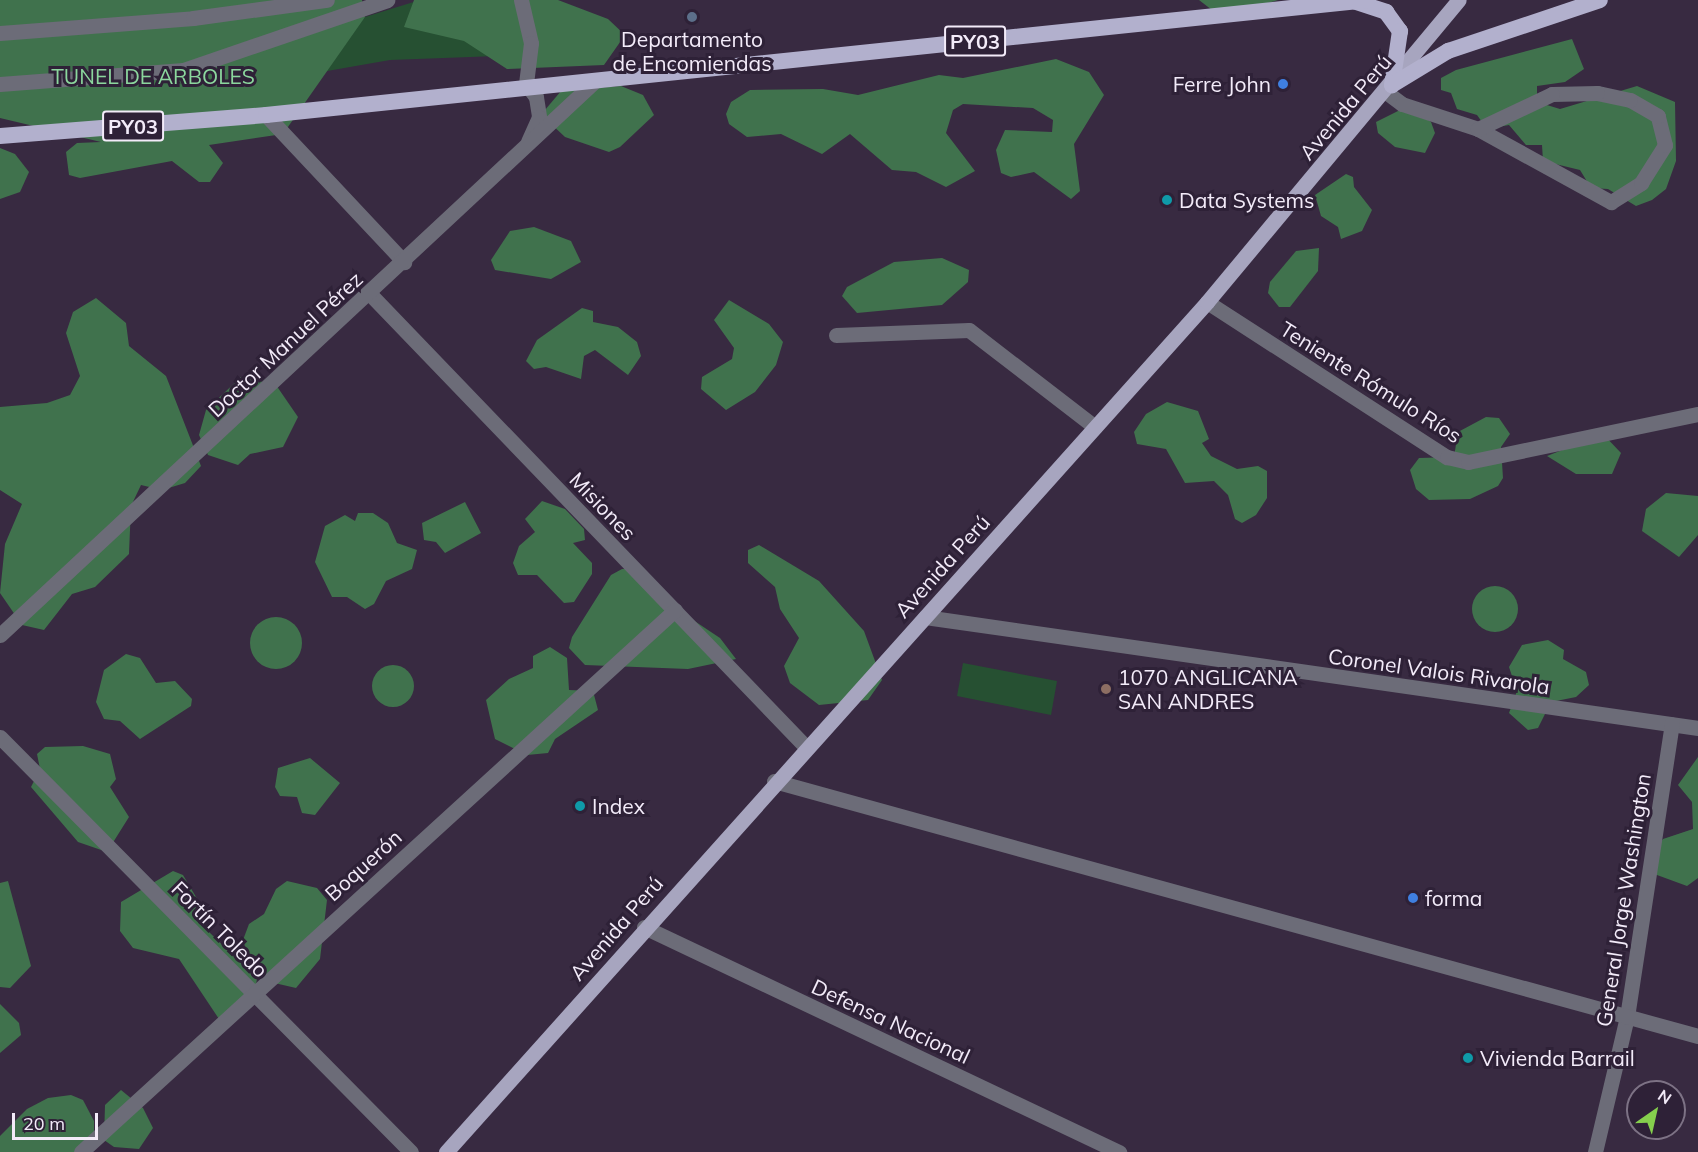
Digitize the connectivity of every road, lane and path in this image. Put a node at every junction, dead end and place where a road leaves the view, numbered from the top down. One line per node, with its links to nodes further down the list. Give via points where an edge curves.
1 (327, 0): 7 (street, via 193,18)
2 (387, 0): 9 (street, via 183,70)
3 (521, 0): 10 (street, via 531,43)
4 (1459, 0): 11 (main road, Avenida Perú)
5 (1600, 0): 11 (highway, via 1455,48)
6 (1362, 1): 8 (highway, PY03); 11 (highway, via 1386,12 1400,31)
7 (0, 33)
8 (596, 80): 10 (highway, PY03); 15 (street, Doctor Manuel Pérez)
9 (0, 84)
10 (526, 84): 12 (highway, PY03); 15 (street, via 536,97 539,117)
11 (1389, 89): 13 (street, via 1402,104); 18 (main road, Avenida Perú)
12 (266, 115): 14 (highway, PY03); 16 (street)
13 (1478, 129): 13 (street, via 1552,94 1597,93 1630,100 1658,116 1665,145 1641,183 1611,202)
14 (0, 136)
15 (525, 148): 16 (street, Doctor Manuel Pérez)
16 (404, 262): 17 (street, Doctor Manuel Pérez)
17 (370, 294): 22 (street, Misiones); 24 (street, Doctor Manuel Pérez)
18 (1207, 302): 20 (street, Teniente Rómulo Ríos, via 1447,457 1468,462); 21 (main road, Avenida Perú)
19 (836, 335): 21 (street, via 969,330)
20 (1698, 414)
21 (1095, 427): 23 (main road, Avenida Perú)
22 (675, 610): 28 (street, Misiones); 31 (street, Boquerón)
23 (925, 617): 25 (street, Coronel Valois Rivarola); 28 (main road, Avenida Perú)
24 (0, 635)
25 (1672, 724): 26 (street, Coronel Valois Rivarola); 32 (street, General Jorge Washington)
26 (1698, 728)
27 (0, 736): 31 (street, Fortín Toledo)
28 (806, 747): 29 (main road, Avenida Perú)
29 (774, 781): 30 (main road, Avenida Perú); 32 (street)
30 (645, 927): 36 (main road, Avenida Perú); 37 (street, Defensa Nacional)
31 (254, 993): 34 (street, Boquerón); 35 (street, Fortín Toledo)
32 (1628, 1017): 33 (street); 38 (street, General Jorge Washington)
33 (1698, 1036)
34 (81, 1152)
35 (411, 1152)
36 (446, 1152)
37 (1119, 1152)
38 (1595, 1152)

